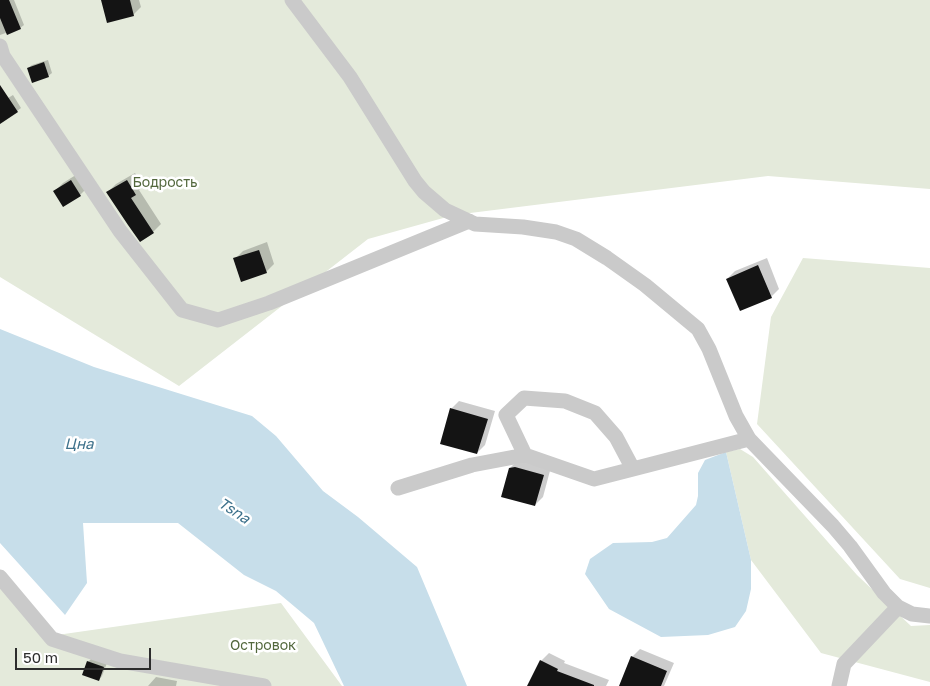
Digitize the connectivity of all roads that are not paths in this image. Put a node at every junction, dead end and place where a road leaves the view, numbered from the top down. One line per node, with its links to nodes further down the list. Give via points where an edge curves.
1 (292, 0): 3 (street, via 350,77 414,181 446,210)
2 (0, 46): 3 (street, via 3,56 120,231 182,310 218,320)
3 (469, 220): 4 (street, via 476,224 556,232 576,239 645,285 698,329)
4 (749, 439): 6 (street); 9 (street, via 833,526)
5 (525, 455): 6 (street, via 594,479); 6 (street, via 506,416 524,398 564,401 595,413 616,437); 7 (street, via 472,465)
6 (633, 469)
7 (398, 488)
8 (0, 577): 11 (street, via 52,639 120,661)
9 (898, 607): 10 (street, via 912,614); 12 (street, via 844,664)
10 (930, 616)
11 (264, 686)
12 (839, 686)

